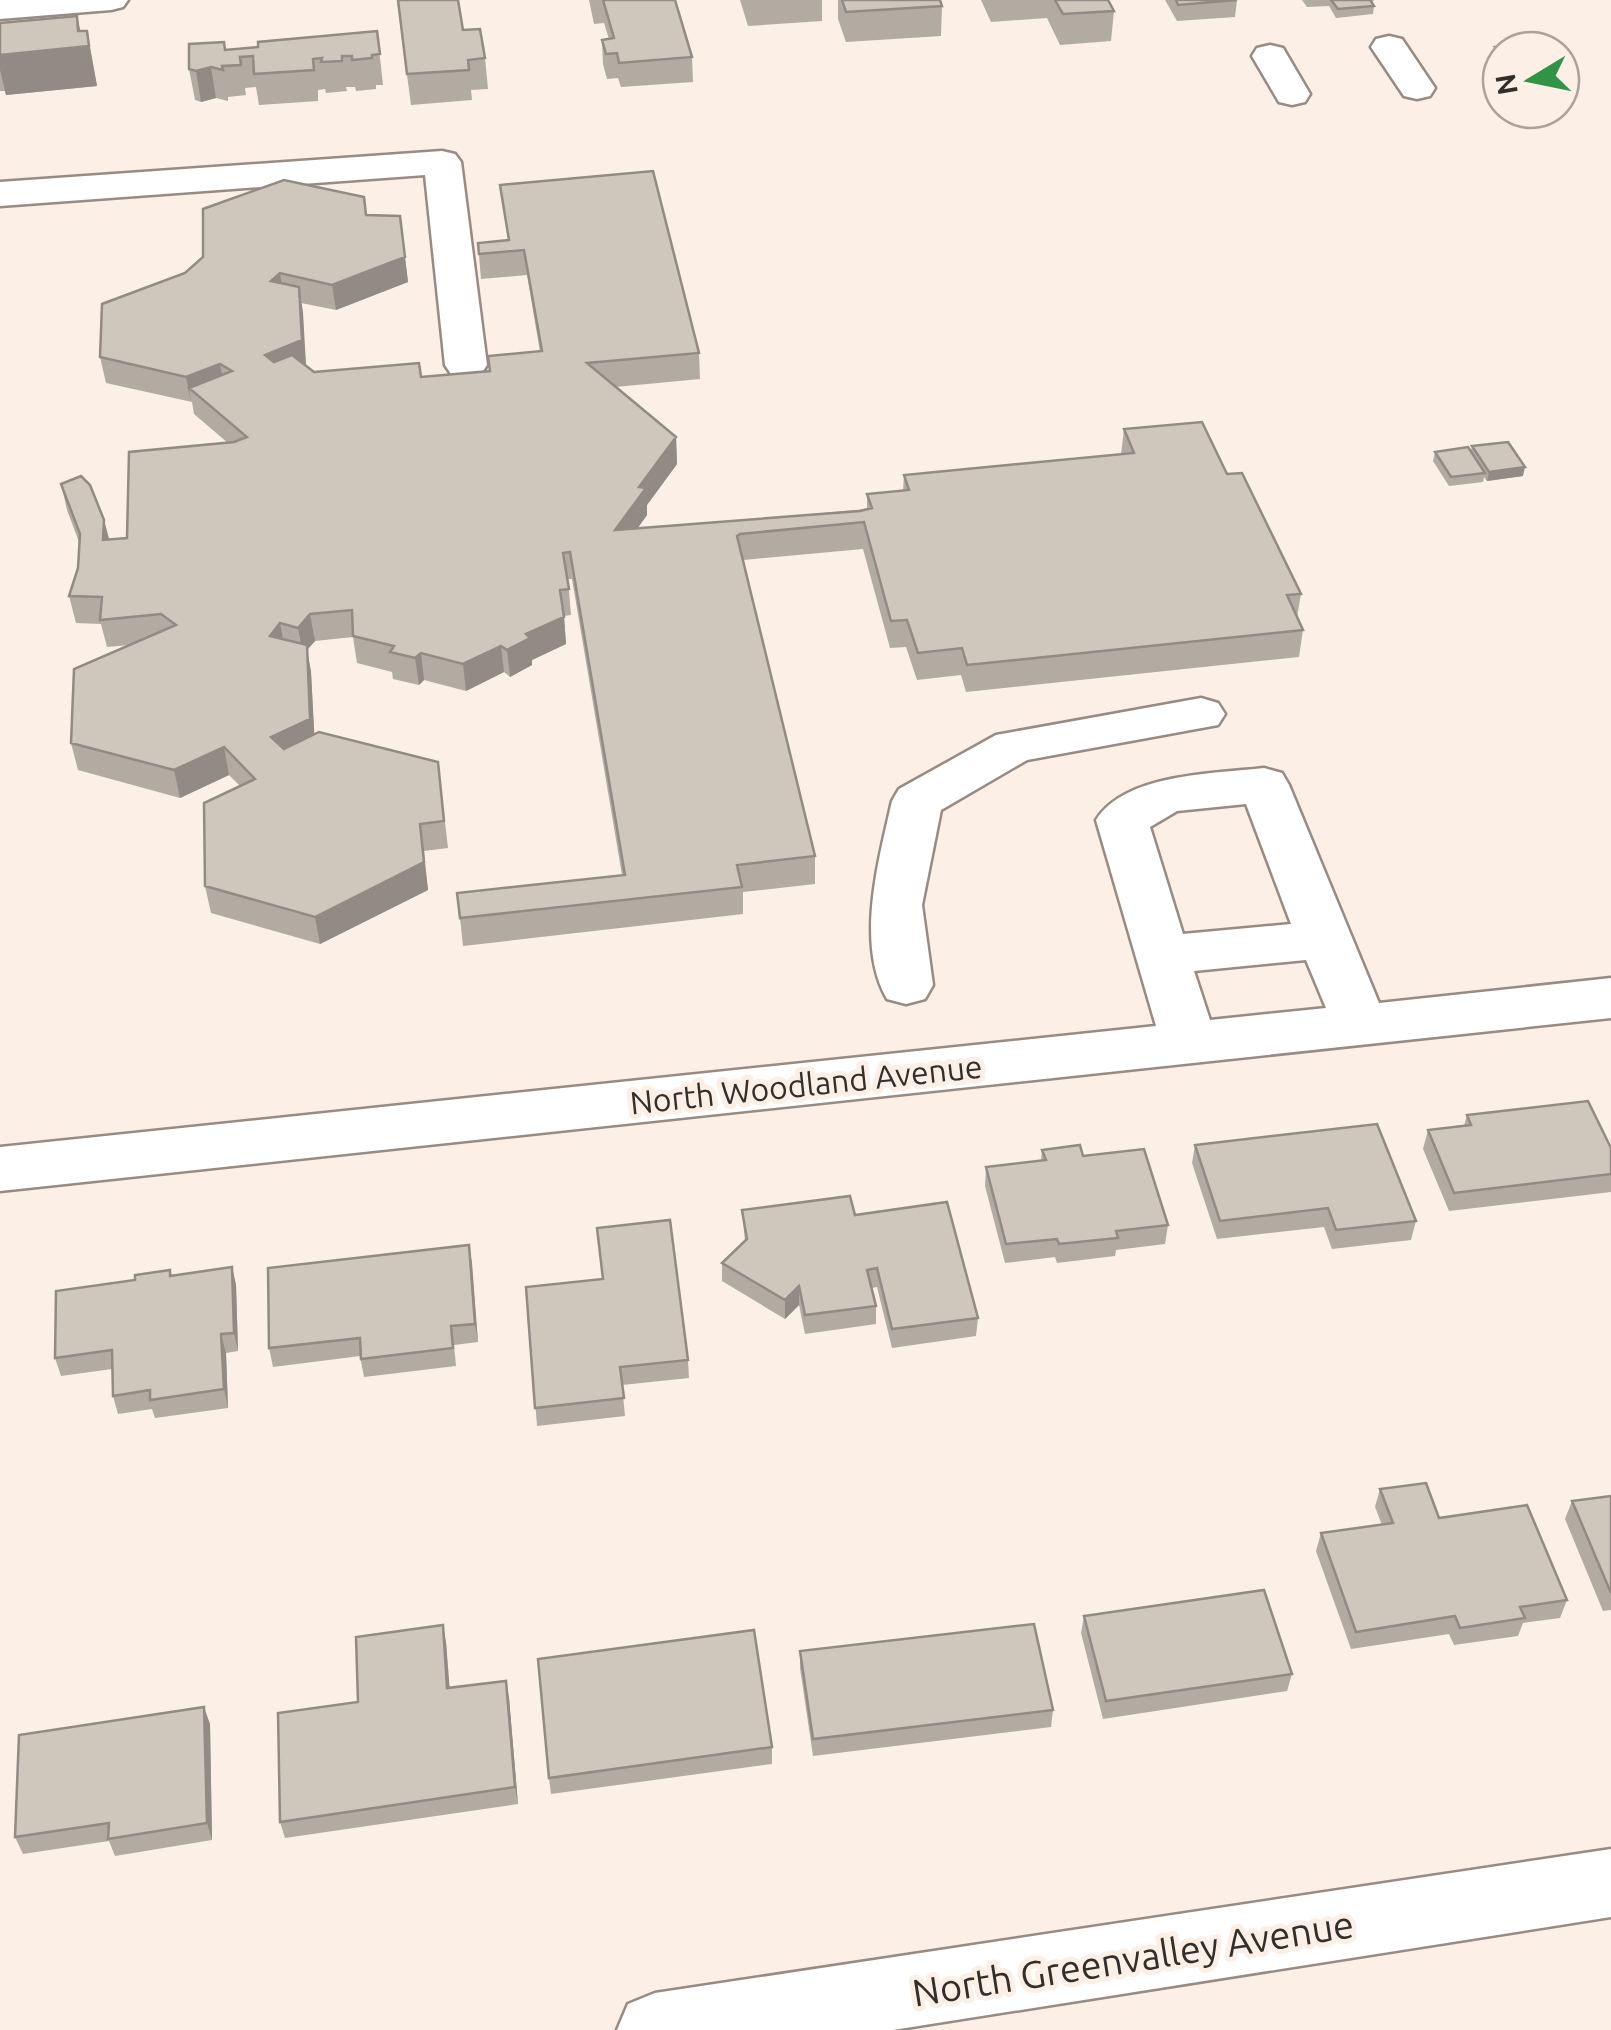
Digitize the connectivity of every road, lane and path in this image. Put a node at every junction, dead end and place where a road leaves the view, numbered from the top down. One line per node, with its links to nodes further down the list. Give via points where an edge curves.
1 (111, 0): 2 (street)
2 (35, 3): 3 (street)
3 (0, 10)
4 (1390, 47): 6 (street)
5 (1270, 56): 7 (street)
6 (1417, 88)
7 (1292, 94)
8 (0, 194): 9 (street, via 442,162)
9 (466, 365)
10 (1201, 714): 13 (street, via 1014,746 917,802 896,905)
11 (1324, 939): 12 (street); 12 (street, via 1264,785 1166,796 1122,820); 15 (street)
12 (1163, 955): 16 (street)
13 (906, 985)
14 (1611, 998): 15 (street, North Woodland Avenue)
15 (1361, 1026): 16 (street, North Woodland Avenue)
16 (1189, 1043): 17 (street, North Woodland Avenue)
17 (0, 1169)
18 (1611, 1882): 19 (street, North Greenvalley Avenue)
19 (910, 2012): 20 (street, North Greenvalley Avenue)
20 (654, 2030)

